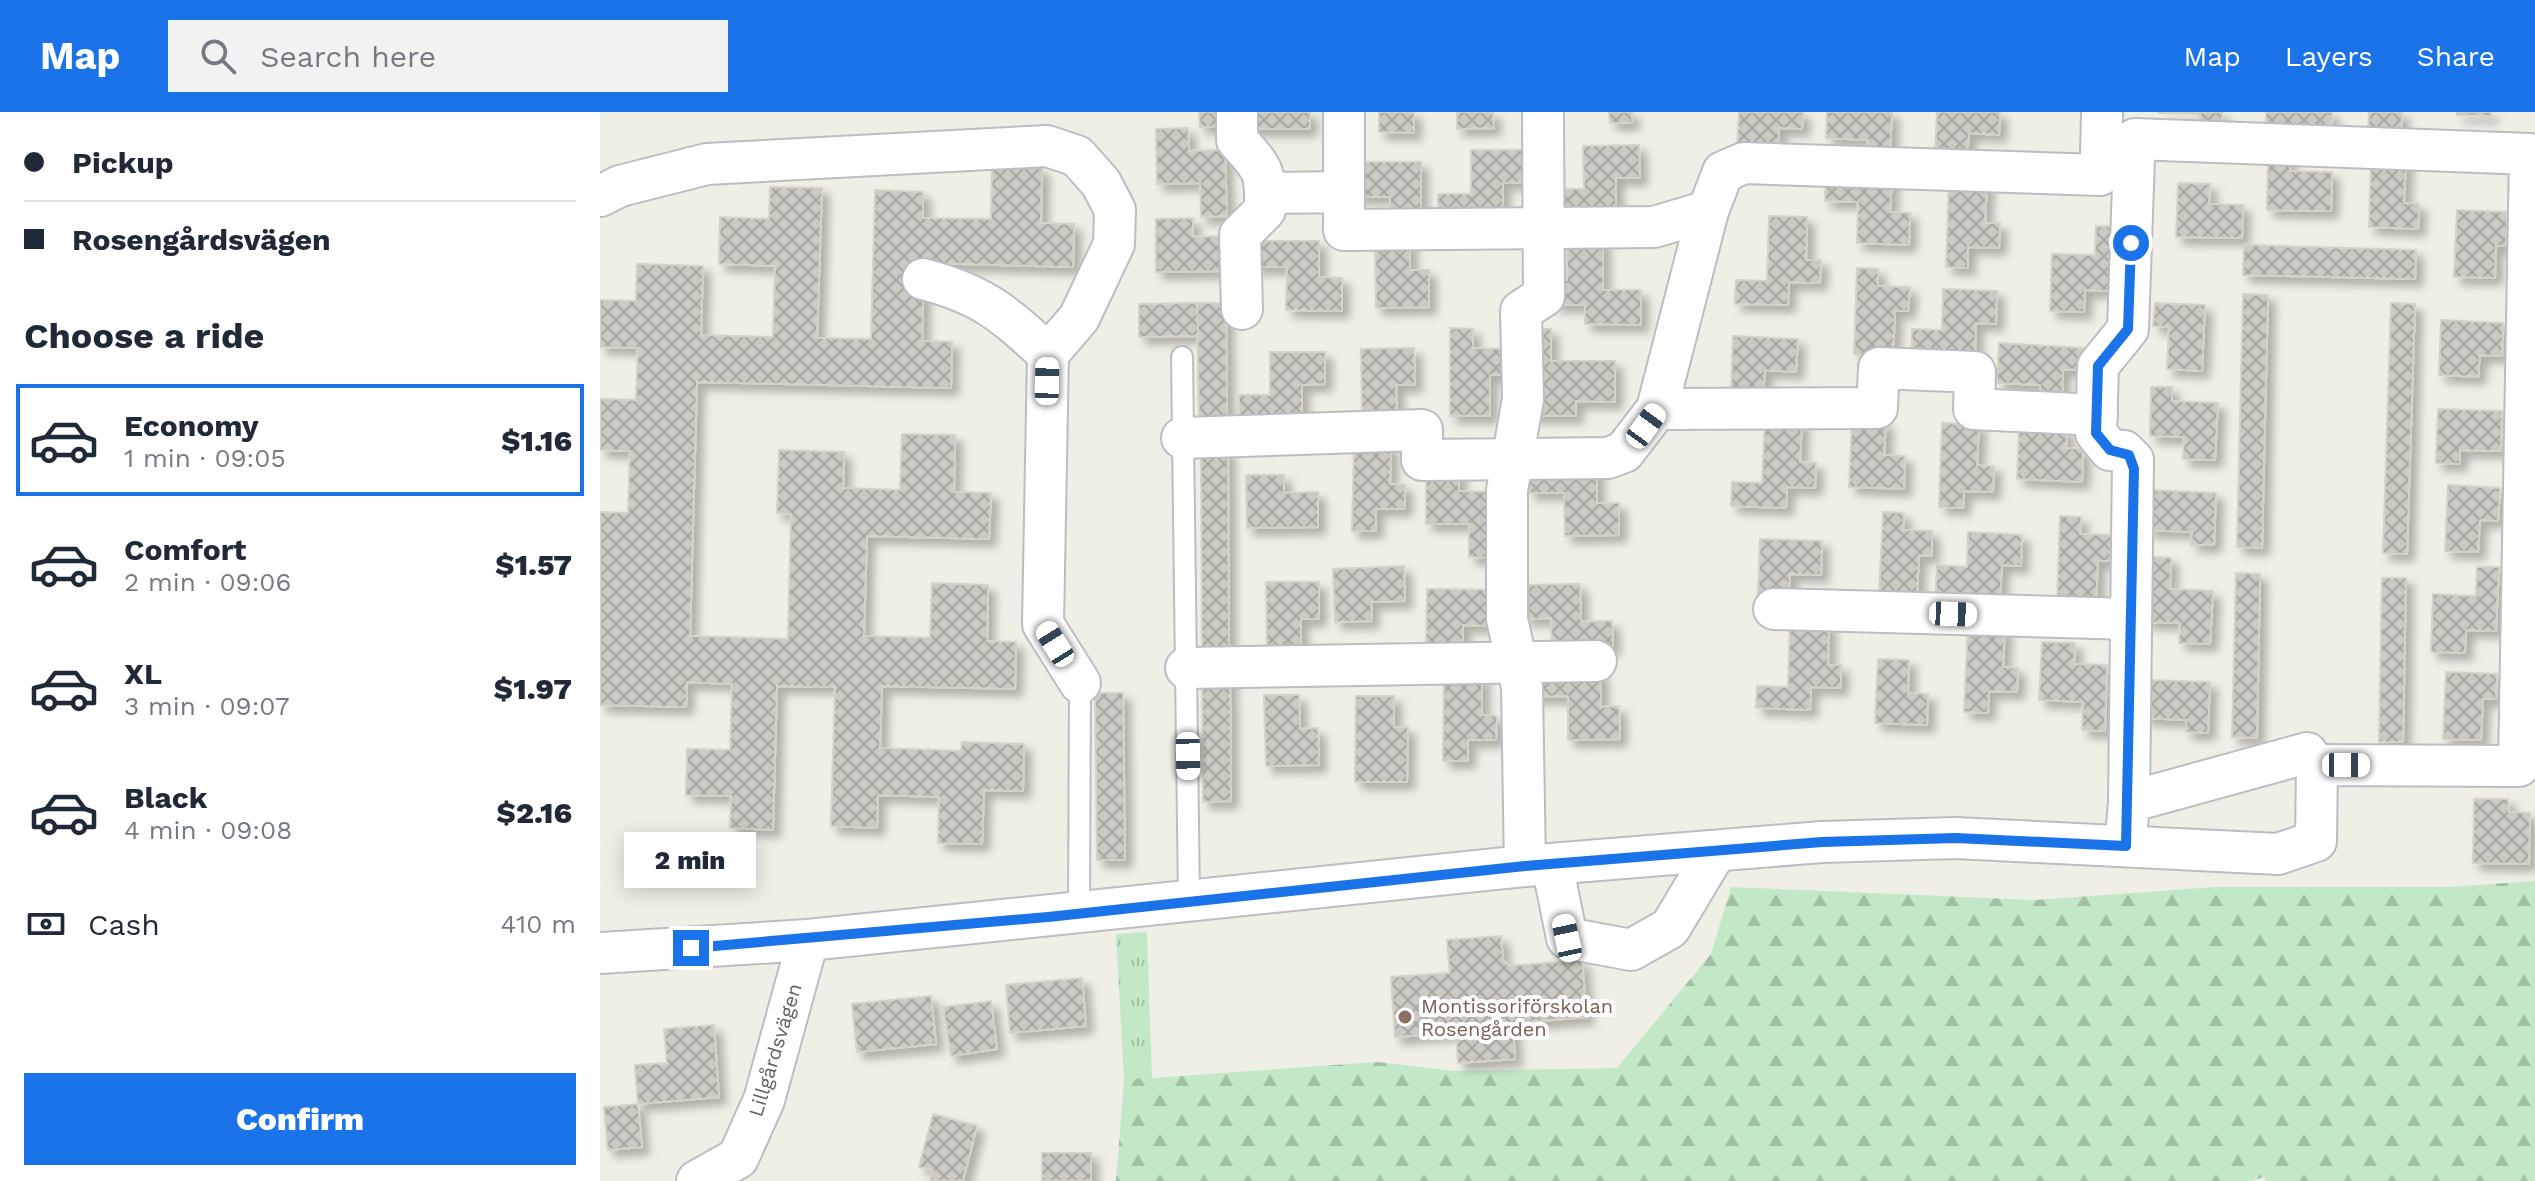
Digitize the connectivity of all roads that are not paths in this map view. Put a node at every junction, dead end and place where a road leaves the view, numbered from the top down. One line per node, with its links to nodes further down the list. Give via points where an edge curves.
1 (1237, 112): 8 (street, via 1237,140 1264,170)
2 (1344, 112): 7 (street)
3 (1543, 112): 11 (street)
4 (2102, 112): 5 (street)
5 (2117, 156): 6 (street, via 2135,139 2530,154); 10 (street, via 2100,175 1744,163 1723,172); 17 (street, via 2128,329 2098,366)
6 (2533, 177): 19 (street)
7 (1344, 192): 8 (street); 11 (street, via 1344,230)
8 (1265, 193): 13 (street, via 1265,210 1240,235)
9 (600, 196): 14 (street, via 707,164 1047,146 1077,156 1101,183 1115,210 1114,244 1079,318)
10 (1708, 211): 11 (street, via 1654,227); 16 (street)
11 (1544, 228): 20 (street, via 1544,296 1521,311 1523,399)
12 (923, 279): 14 (street, via 964,290 997,308)
13 (1242, 309)
14 (1048, 354): 26 (street, via 1043,624)
15 (1182, 357): 18 (lane)
16 (1657, 409): 17 (street, via 1877,408 1879,368 1975,372 1974,409); 20 (street, via 1624,452 1608,458)
17 (2097, 415): 22 (street, via 2096,433 2102,443 2133,460)
18 (1182, 438): 20 (street, via 1422,430 1422,460); 25 (lane)
19 (2530, 448): 27 (street)
20 (1511, 461): 24 (street, via 1507,619)
21 (1774, 609): 22 (street)
22 (2131, 619): 29 (street)
23 (1596, 661): 24 (street)
24 (1515, 662): 25 (street); 32 (street, via 1522,687)
25 (1186, 668): 33 (lane)
26 (1080, 683): 34 (lane)
27 (2527, 735): 28 (street, via 2519,766)
28 (2312, 759): 29 (street); 30 (street, via 2316,841 2278,854)
29 (2129, 802): 30 (street)
30 (2126, 846): 31 (street, via 1956,838 1822,842)
31 (1715, 853): 32 (street); 32 (street, via 1670,928 1631,950 1567,938)
32 (1538, 865): 33 (street)
33 (1189, 901): 34 (street)
34 (1079, 914): 35 (street)
35 (808, 940): 36 (street); 37 (street, Lillgårdsvägen, via 764,1100 738,1158)
36 (600, 953)
37 (697, 1181)

